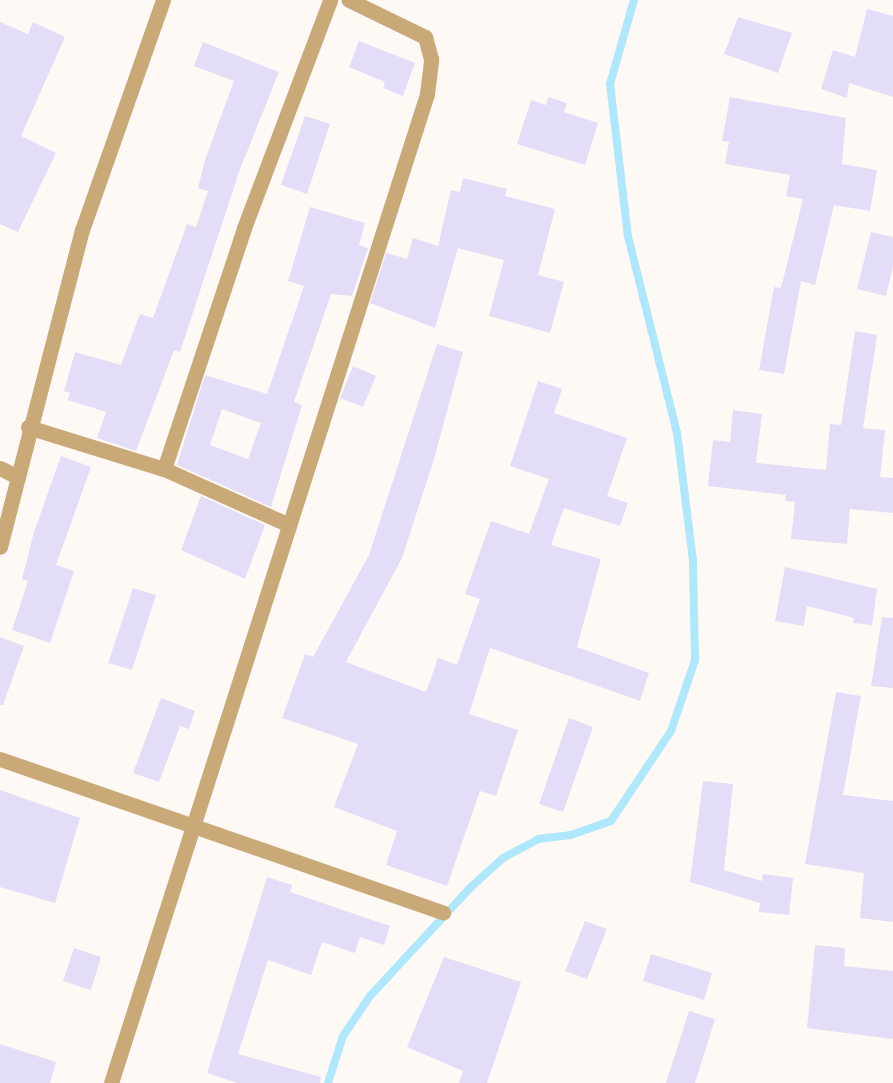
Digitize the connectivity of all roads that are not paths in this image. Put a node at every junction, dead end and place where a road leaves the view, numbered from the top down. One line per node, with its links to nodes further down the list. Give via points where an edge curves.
1 (163, 0): 4 (street, via 82,230)
2 (330, 0): 6 (street, via 244,228)
3 (352, 1): 8 (street, via 425,37 431,59 427,94)
4 (28, 427): 6 (street); 7 (street)
5 (0, 468): 7 (street)
6 (164, 469): 8 (street)
7 (18, 477): 9 (street)
8 (289, 525): 11 (street)
9 (0, 547)
10 (0, 759): 11 (street)
11 (192, 826): 12 (street); 13 (street)
12 (443, 912)
13 (110, 1083)

